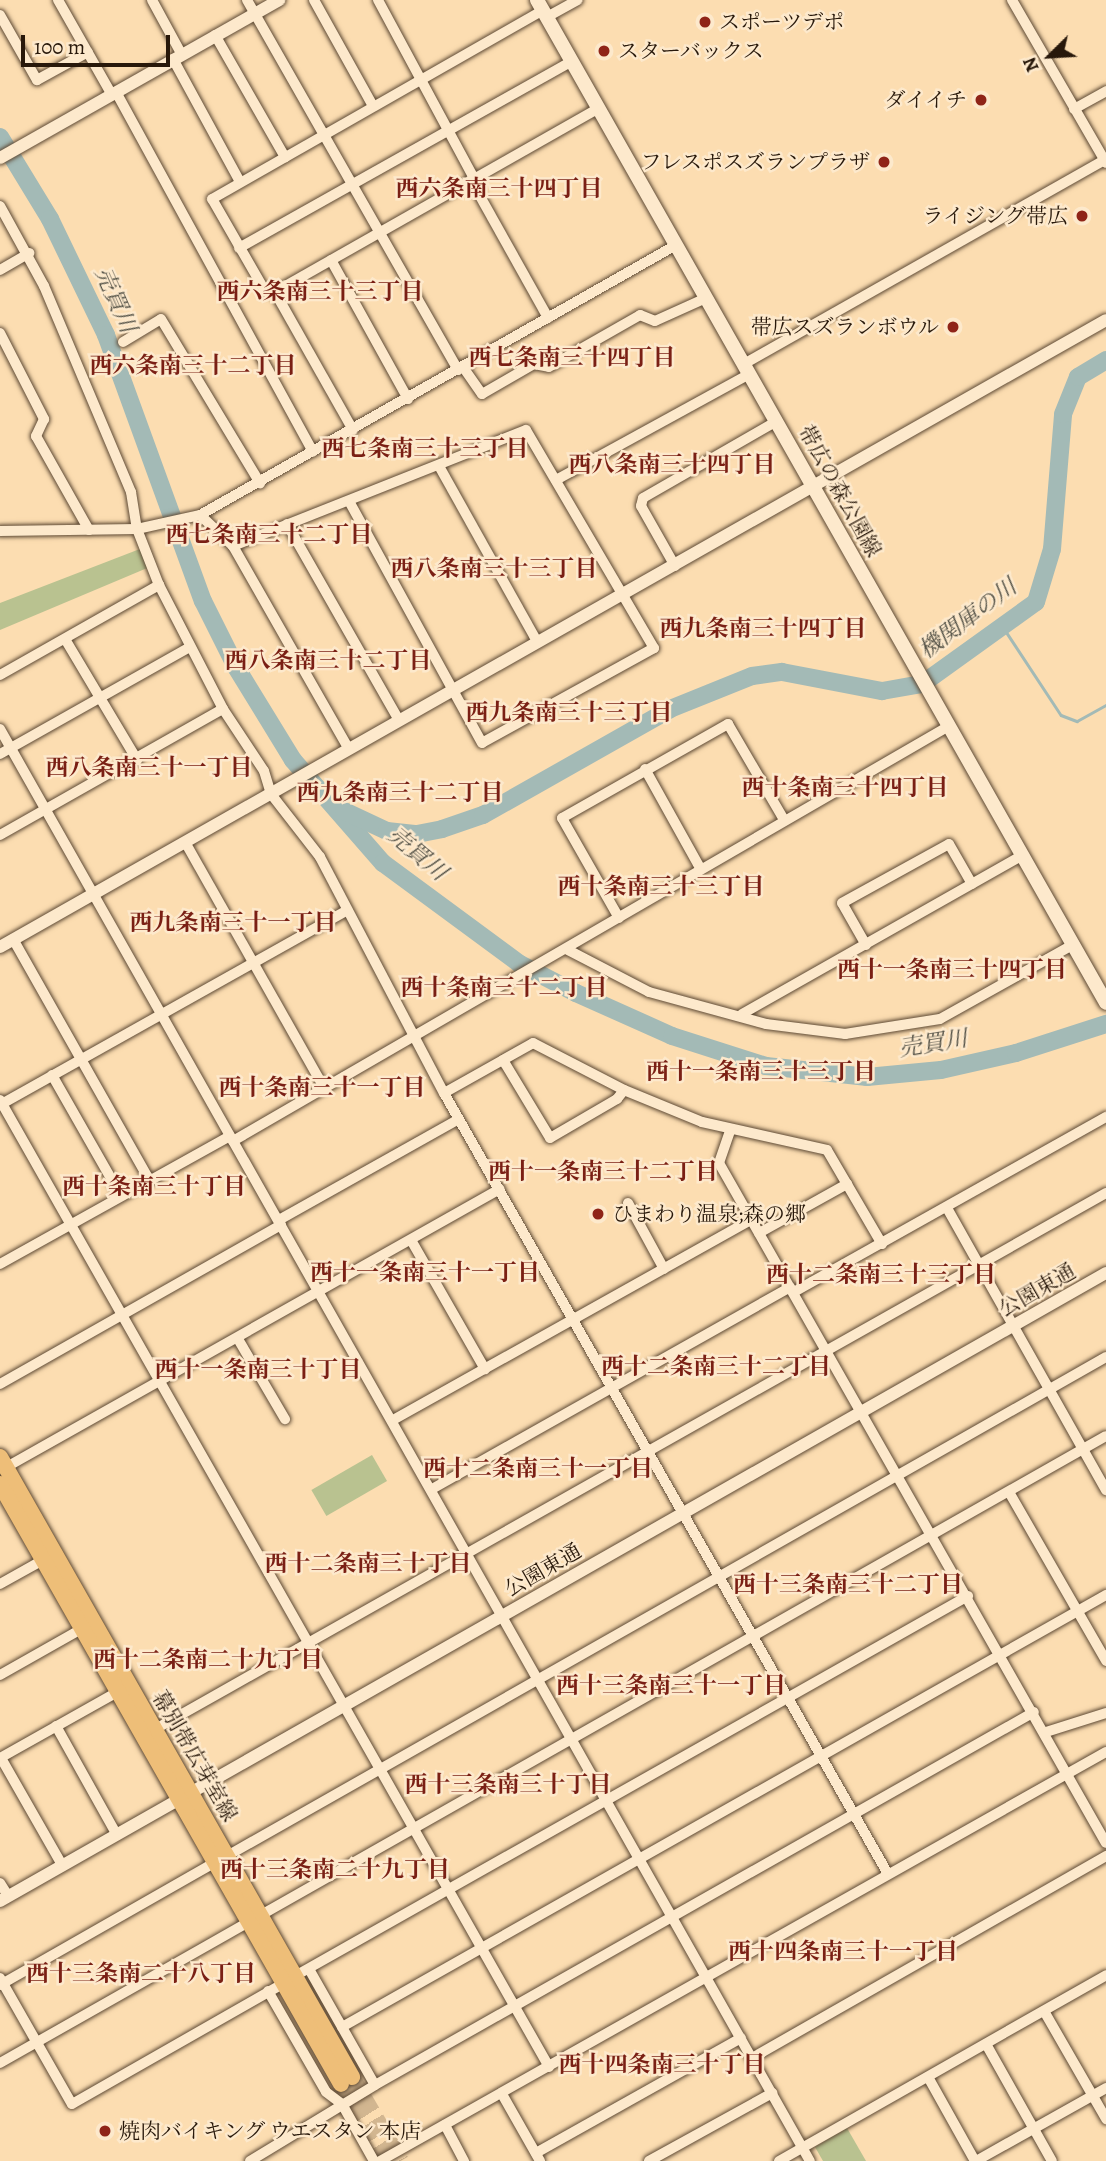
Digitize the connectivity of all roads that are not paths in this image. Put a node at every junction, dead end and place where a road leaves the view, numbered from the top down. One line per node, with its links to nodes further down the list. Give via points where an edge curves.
1 (58, 0): 13 (street)
2 (152, 0): 14 (street)
3 (247, 0): 10 (street)
4 (279, 0): 10 (street)
5 (314, 0): 19 (street)
6 (378, 0): 16 (street)
7 (578, 0): 9 (street)
8 (1012, 0): 21 (street)
9 (542, 9): 15 (main road, 帯広の森公園線); 16 (street)
10 (255, 14): 12 (street); 23 (street)
11 (0, 15): 13 (street, via 37,80)
12 (215, 35): 14 (street); 24 (street)
13 (88, 52): 18 (street)
14 (177, 57): 18 (street); 28 (street)
15 (572, 61): 20 (main road, 帯広の森公園線); 22 (street)
16 (420, 79): 19 (street); 22 (street)
17 (1106, 91): 21 (street)
18 (114, 93): 25 (street); 48 (street)
19 (373, 106): 23 (street)
20 (599, 108): 27 (street); 32 (main road, 帯広の森公園線)
21 (1074, 109): 26 (street)
22 (448, 129): 27 (street); 29 (street)
23 (323, 135): 24 (street); 29 (street)
24 (285, 157): 28 (street)
25 (0, 158)
26 (1105, 162): 44 (street)
27 (473, 179): 31 (street); 39 (street)
28 (240, 182): 33 (street, via 212,199)
29 (351, 184): 31 (street); 33 (street)
30 (0, 206): 34 (street)
31 (379, 232): 35 (street); 43 (street)
32 (676, 245): 38 (main road, 帯広の森公園線); 39 (street)
33 (239, 248): 37 (street, via 265,291)
34 (29, 253): 36 (street); 56 (street, via 131,492)
35 (331, 260): 37 (street); 45 (street)
36 (0, 270)
37 (275, 292): 47 (street)
38 (706, 298): 43 (street, via 655,321 640,315 549,367 534,364 482,394); 44 (main road, 帯広の森公園線)
39 (548, 318): 43 (street)
40 (1106, 320): 52 (street)
41 (0, 333): 57 (street, via 44,419 36,436)
42 (123, 342): 51 (street, via 161,319)
43 (461, 369): 45 (street)
44 (747, 369): 46 (main road, 帯広の森公園線); 50 (street)
45 (408, 398): 47 (street)
46 (777, 421): 52 (main road, 帯広の森公園線); 60 (street, via 643,498 641,506)
47 (353, 430): 48 (street)
48 (313, 452): 51 (street)
49 (439, 466): 50 (street, via 526,430); 53 (street); 64 (street)
50 (556, 480): 62 (street)
51 (260, 483): 54 (street)
52 (813, 486): 60 (street); 71 (main road, 帯広の森公園線)
53 (349, 501): 55 (street); 67 (street)
54 (198, 516): 56 (street); 59 (street)
55 (287, 524): 59 (street); 70 (street)
56 (141, 528): 57 (street); 61 (street)
57 (89, 530): 58 (street)
58 (0, 531)
59 (233, 546): 74 (street)
60 (675, 566): 62 (street)
61 (159, 585): 63 (street); 65 (street)
62 (623, 595): 64 (street); 67 (street, via 654,648 482,743)
63 (65, 639): 66 (street); 68 (street)
64 (537, 642): 67 (street)
65 (190, 647): 68 (street); 69 (street)
66 (0, 675)
67 (453, 689): 70 (street)
68 (99, 697): 73 (street); 76 (street)
69 (223, 709): 76 (street); 78 (street)
70 (400, 720): 74 (street)
71 (949, 726): 80 (street); 83 (main road, 帯広の森公園線)
72 (0, 729): 73 (street)
73 (11, 748): 75 (street); 79 (street)
74 (343, 752): 78 (street)
75 (0, 754)
76 (137, 760): 79 (street)
77 (645, 769): 80 (street, via 728,724); 84 (street); 88 (street, via 562,818)
78 (276, 791): 82 (street); 87 (street, via 320,857)
79 (46, 810): 81 (street); 86 (street)
80 (784, 820): 84 (street)
81 (0, 835)
82 (185, 842): 86 (street); 94 (street)
83 (1023, 855): 85 (street); 90 (main road, 帯広の森公園線)
84 (700, 868): 88 (street)
85 (972, 884): 91 (street); 91 (street, via 949,844 842,903)
86 (94, 893): 89 (street); 96 (street)
87 (347, 910): 94 (street); 98 (street)
88 (619, 918): 93 (street)
89 (13, 939): 92 (street); 99 (street)
90 (1074, 944): 95 (main road, 帯広の森公園線); 97 (street, via 940,1019 845,1034 766,1024)
91 (866, 945): 97 (street)
92 (0, 947)
93 (565, 951): 97 (street, via 649,992); 98 (street)
94 (253, 964): 96 (street); 102 (street)
95 (1103, 998)
96 (162, 1014): 99 (street); 109 (street)
97 (742, 1014)
98 (414, 1038): 102 (street); 104 (street)
99 (80, 1059): 101 (street); 110 (street)
100 (503, 1060): 103 (street, via 533,1044); 103 (street, via 550,1138 617,1099); 104 (street)
101 (52, 1075): 105 (street); 114 (street)
102 (324, 1088): 109 (street)
103 (624, 1090): 108 (street)
104 (444, 1093): 107 (street)
105 (1, 1103): 119 (street)
106 (1106, 1117): 116 (street)
107 (459, 1119): 112 (street); 118 (street)
108 (730, 1130): 111 (street, via 827,1150); 117 (street, via 719,1163)
109 (231, 1138): 110 (street); 118 (street)
110 (150, 1181): 114 (street)
111 (847, 1184): 120 (street); 122 (street)
112 (500, 1189): 121 (street); 130 (street)
113 (1106, 1193): 124 (street)
114 (121, 1196): 119 (street)
115 (628, 1203): 125 (street)
116 (947, 1208): 122 (street); 124 (street)
117 (751, 1220): 120 (street); 125 (street)
118 (280, 1222): 128 (street); 129 (street)
119 (70, 1225): 123 (street); 129 (street)
120 (759, 1233): 127 (street)
121 (411, 1240): 128 (street); 135 (street)
122 (882, 1244): 127 (street)
123 (0, 1264)
124 (979, 1265): 131 (street); 133 (street)
125 (664, 1269): 130 (street)
126 (1106, 1273): 131 (street, 公園東通)
127 (792, 1289): 133 (street); 138 (street)
128 (320, 1292): 132 (street); 142 (street)
129 (122, 1315): 136 (street); 137 (street)
130 (574, 1319): 135 (street); 138 (street)
131 (1014, 1325): 139 (street); 140 (street, 公園東通)
132 (238, 1339): 136 (street); 141 (street)
133 (827, 1349): 140 (street); 145 (street)
134 (1106, 1357): 139 (street)
135 (485, 1369): 142 (street)
136 (159, 1382): 147 (street); 163 (street)
137 (0, 1384)
138 (610, 1388): 145 (street); 148 (street)
139 (1050, 1389): 144 (street); 146 (street)
140 (862, 1411): 146 (street); 151 (street, 公園東通)
141 (285, 1419)
142 (393, 1420): 148 (street)
143 (1106, 1436): 144 (street)
144 (1083, 1449): 149 (street); 150 (street)
145 (647, 1451): 151 (street); 153 (street)
146 (898, 1474): 152 (street); 155 (street)
147 (3, 1477): 154 (main road, 幕別帯広芽室線); 161 (main road, 幕別帯広芽室線)
148 (432, 1489): 153 (street)
149 (1106, 1490)
150 (1009, 1492): 152 (street); 159 (street)
151 (684, 1512): 155 (street); 160 (street, 公園東通)
152 (933, 1535): 158 (street); 162 (street)
153 (468, 1552): 160 (street); 163 (street)
154 (43, 1560): 156 (street); 161 (main road, 幕別帯広芽室線)
155 (720, 1577): 162 (street); 167 (street)
156 (0, 1584)
157 (1106, 1595): 159 (street)
158 (968, 1596): 164 (street); 169 (street)
159 (1078, 1611): 164 (street); 165 (street)
160 (503, 1615): 167 (street); 170 (street, 公園東通)
161 (88, 1625): 166 (street); 168 (main road, 幕別帯広芽室線)
162 (754, 1637): 169 (street); 176 (street)
163 (305, 1643): 170 (street); 175 (street)
164 (1001, 1654): 171 (street); 178 (street)
165 (1106, 1661)
166 (0, 1675)
167 (539, 1678): 176 (street); 180 (street)
168 (124, 1688): 173 (street); 175 (main road, 幕別帯広芽室線)
169 (789, 1697): 178 (street); 183 (street)
170 (342, 1706): 180 (street); 182 (street, 公園東通)
171 (1034, 1712): 174 (street); 184 (street)
172 (1106, 1713): 174 (street)
173 (56, 1726): 179 (street); 186 (street)
174 (1046, 1732): 181 (street)
175 (149, 1733): 182 (main road, 幕別帯広芽室線)
176 (573, 1739): 183 (street); 185 (street)
177 (1106, 1752): 181 (street)
178 (822, 1755): 184 (street); 190 (street)
179 (0, 1758): 191 (street)
180 (379, 1769): 185 (street); 189 (street)
181 (1069, 1773): 187 (street); 192 (street)
182 (185, 1796): 186 (street, 公園東通); 189 (main road, 幕別帯広芽室線)
183 (606, 1799): 190 (street); 194 (street)
184 (855, 1815): 192 (street); 196 (street)
185 (414, 1829): 194 (street); 197 (street)
186 (117, 1835): 191 (street, 公園東通)
187 (1106, 1843)
188 (1106, 1856): 209 (street)
189 (220, 1859): 197 (main road, 幕別帯広芽室線); 202 (street)
190 (640, 1859): 196 (street); 198 (street)
191 (62, 1865): 195 (street, 公園東通)
192 (888, 1874): 199 (street)
193 (0, 1882): 195 (street)
194 (448, 1890): 198 (street); 201 (street)
195 (4, 1899)
196 (673, 1917): 199 (street); 203 (street)
197 (254, 1919): 201 (main road, 幕別帯広芽室線); 207 (street)
198 (482, 1950): 203 (street); 205 (street)
199 (708, 1978): 206 (street); 211 (street)
200 (1105, 1979): 204 (street)
201 (288, 1980): 205 (street); 207 (street, via 72,2104); 213 (main road, 幕別帯広芽室線); 219 (street, via 326,2092)
202 (1, 1982): 207 (street)
203 (515, 2006): 211 (street); 214 (street)
204 (1044, 2011): 208 (street); 218 (street)
205 (342, 2027): 214 (street)
206 (741, 2038): 209 (street); 224 (street)
207 (37, 2042): 210 (street)
208 (986, 2044): 212 (street); 222 (street)
209 (752, 2058): 216 (street)
210 (0, 2063)
211 (549, 2067): 217 (street)
212 (928, 2077): 223 (street); 232 (street)
213 (347, 2080)
214 (375, 2085): 219 (street)
215 (1106, 2088): 218 (street)
216 (772, 2093): 223 (street); 229 (street)
217 (502, 2094): 221 (street); 224 (street)
218 (1093, 2095): 220 (street); 222 (street)
219 (342, 2104): 225 (street); 226 (street)
220 (1106, 2119)
221 (444, 2125): 227 (street); 228 (street)
222 (1033, 2129): 232 (street); 233 (street)
223 (802, 2147): 230 (street); 231 (street)
224 (538, 2157)
225 (250, 2161)
226 (374, 2161)
227 (380, 2161)
228 (464, 2161)
229 (649, 2161)
230 (779, 2161)
231 (810, 2161)
232 (976, 2161)
233 (1052, 2161)

